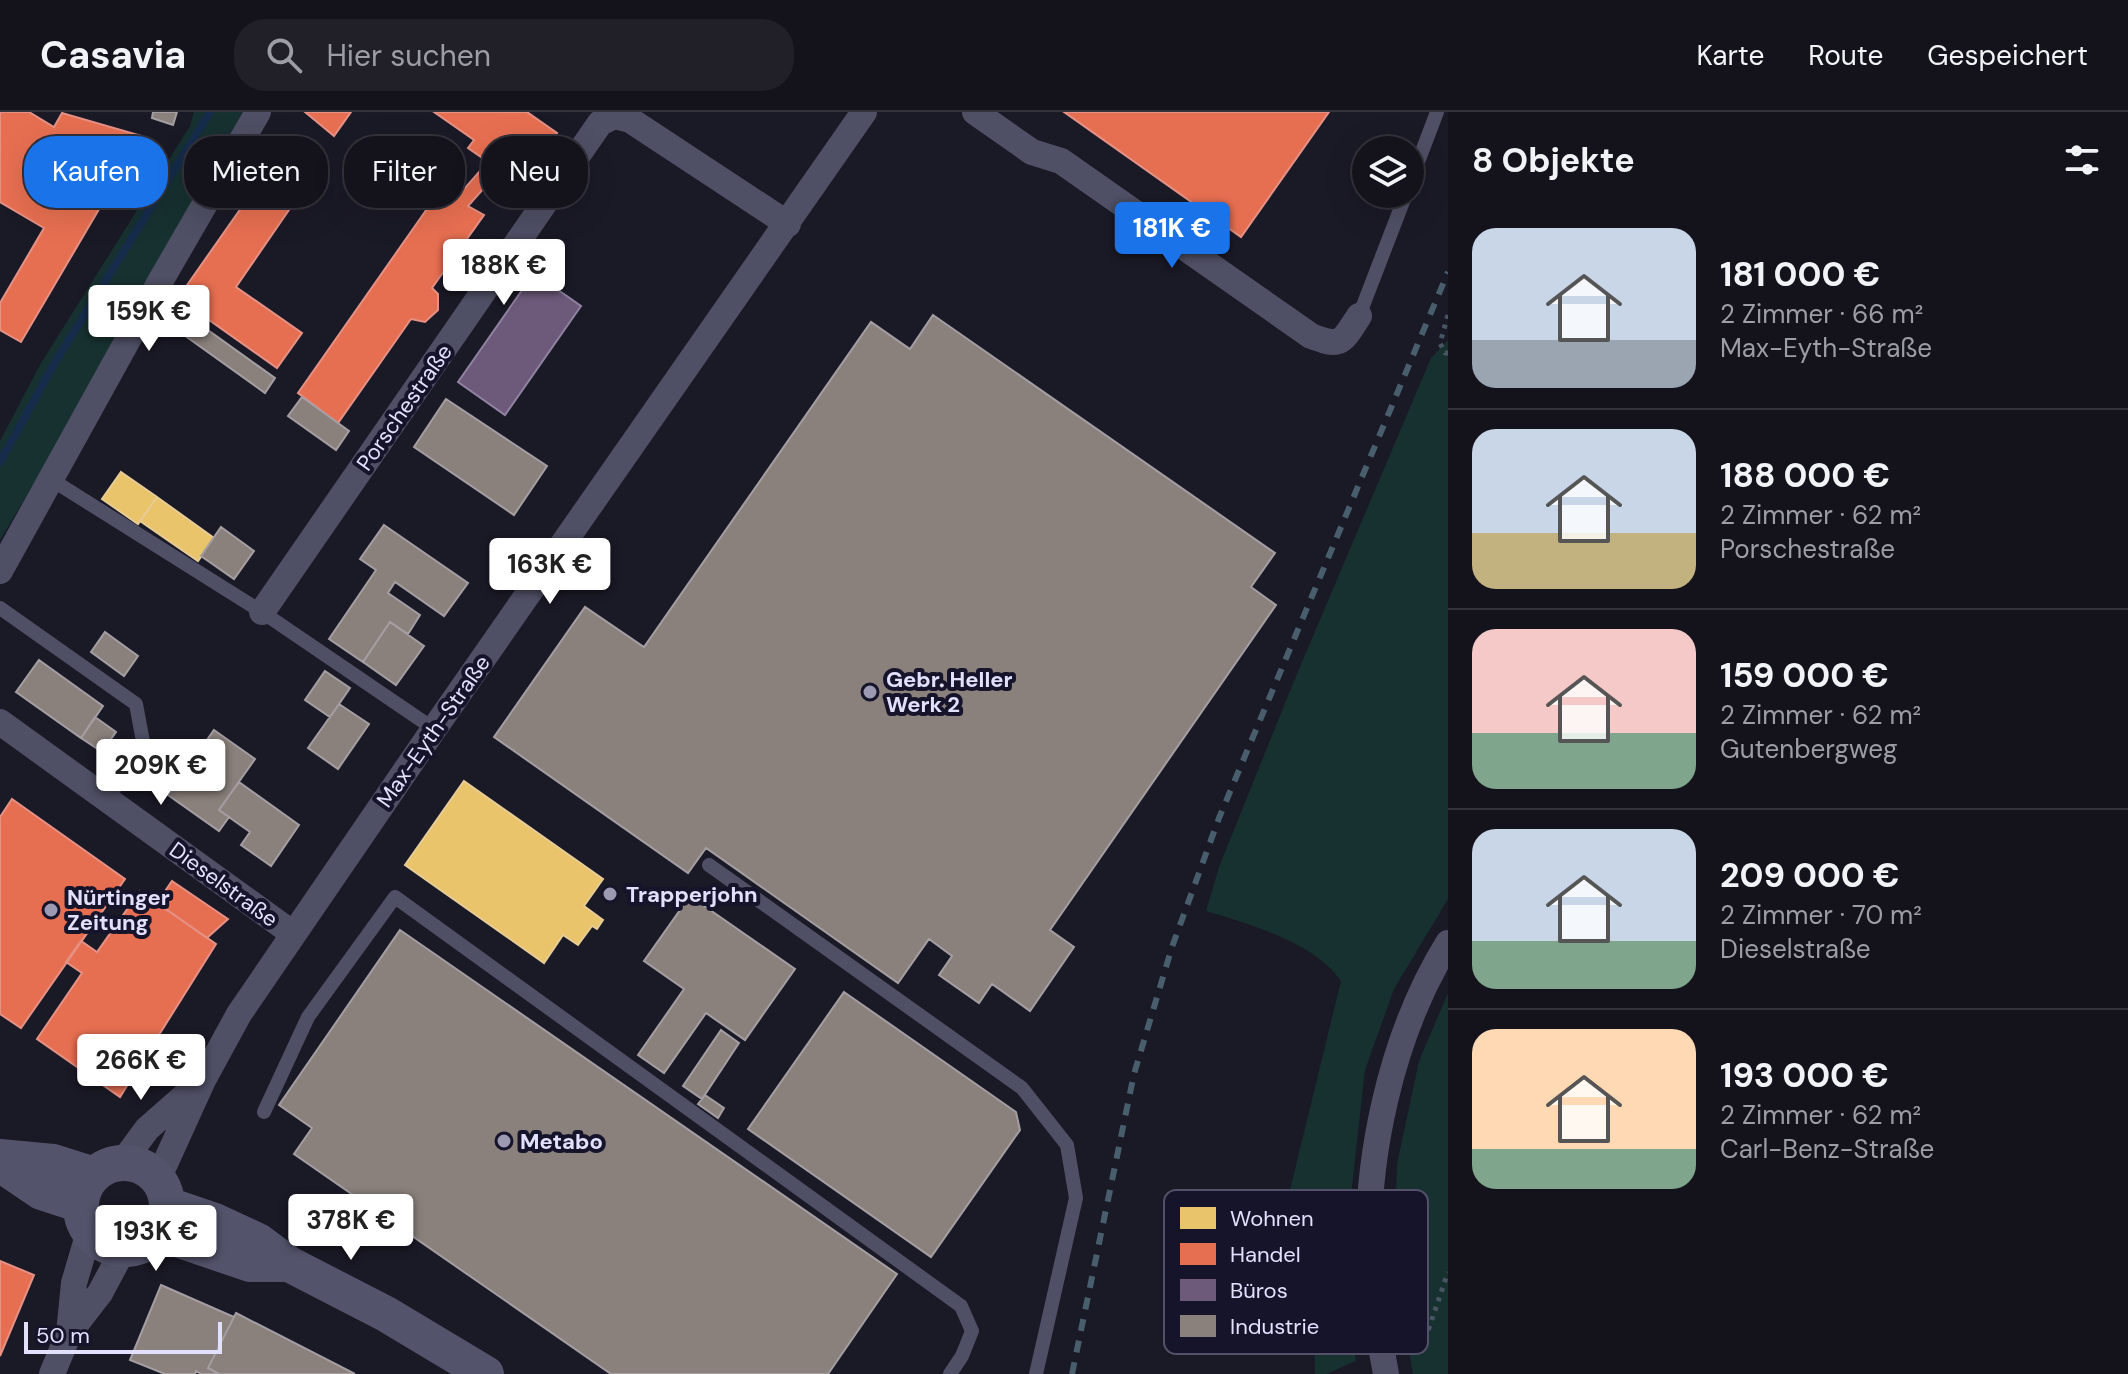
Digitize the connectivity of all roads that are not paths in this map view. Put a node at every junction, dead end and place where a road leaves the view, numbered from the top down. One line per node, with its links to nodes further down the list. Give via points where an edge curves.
1 (258, 112): 10 (street)
2 (864, 112): 8 (street, Max-Eyth-Straße)
3 (975, 112): 9 (street, via 1032,152 1061,161 1311,336 1330,343 1344,339)
4 (1437, 112): 6 (lane)
5 (603, 116): 8 (street, Porschestraße, via 630,120); 13 (street, Porschestraße)
6 (1424, 146)
7 (1401, 208): 9 (lane)
8 (788, 224): 15 (street, Max-Eyth-Straße)
9 (1359, 316)
10 (52, 480): 11 (street); 13 (lane)
11 (0, 571)
12 (0, 608): 16 (lane, via 136,704 144,747)
13 (262, 612): 15 (lane)
14 (0, 722): 16 (street, Dieselstraße)
15 (434, 729): 18 (street, Max-Eyth-Straße)
16 (107, 799): 18 (street, Dieselstraße)
17 (709, 865): 33 (lane, via 1022,1088 1067,1145 1076,1198)
18 (292, 933): 20 (street, Max-Eyth-Straße)
19 (1448, 943): 24 (street, via 1435,963 1394,1069)
20 (203, 1080): 25 (street, Max-Eyth-Straße, via 147,1129); 26 (street, Max-Eyth-Straße)
21 (264, 1112): 32 (lane, via 308,1017 395,897 961,1306 972,1331)
22 (0, 1157): 25 (street, via 53,1162)
23 (0, 1164): 25 (street, via 41,1192)
24 (1372, 1190)
25 (96, 1194): 26 (street, via 142,1167); 27 (street, via 104,1245); 28 (street, Max-Eyth-Straße, via 74,1283)
26 (162, 1206): 27 (street, via 143,1246); 31 (street, via 250,1264 289,1264)
27 (123, 1250): 28 (street, Max-Eyth-Straße, via 100,1293)
28 (69, 1333): 30 (street, Max-Eyth-Straße)
29 (1383, 1354): 34 (street)
30 (52, 1374)
31 (486, 1374)
32 (950, 1374)
33 (1036, 1374)
34 (1386, 1374)

